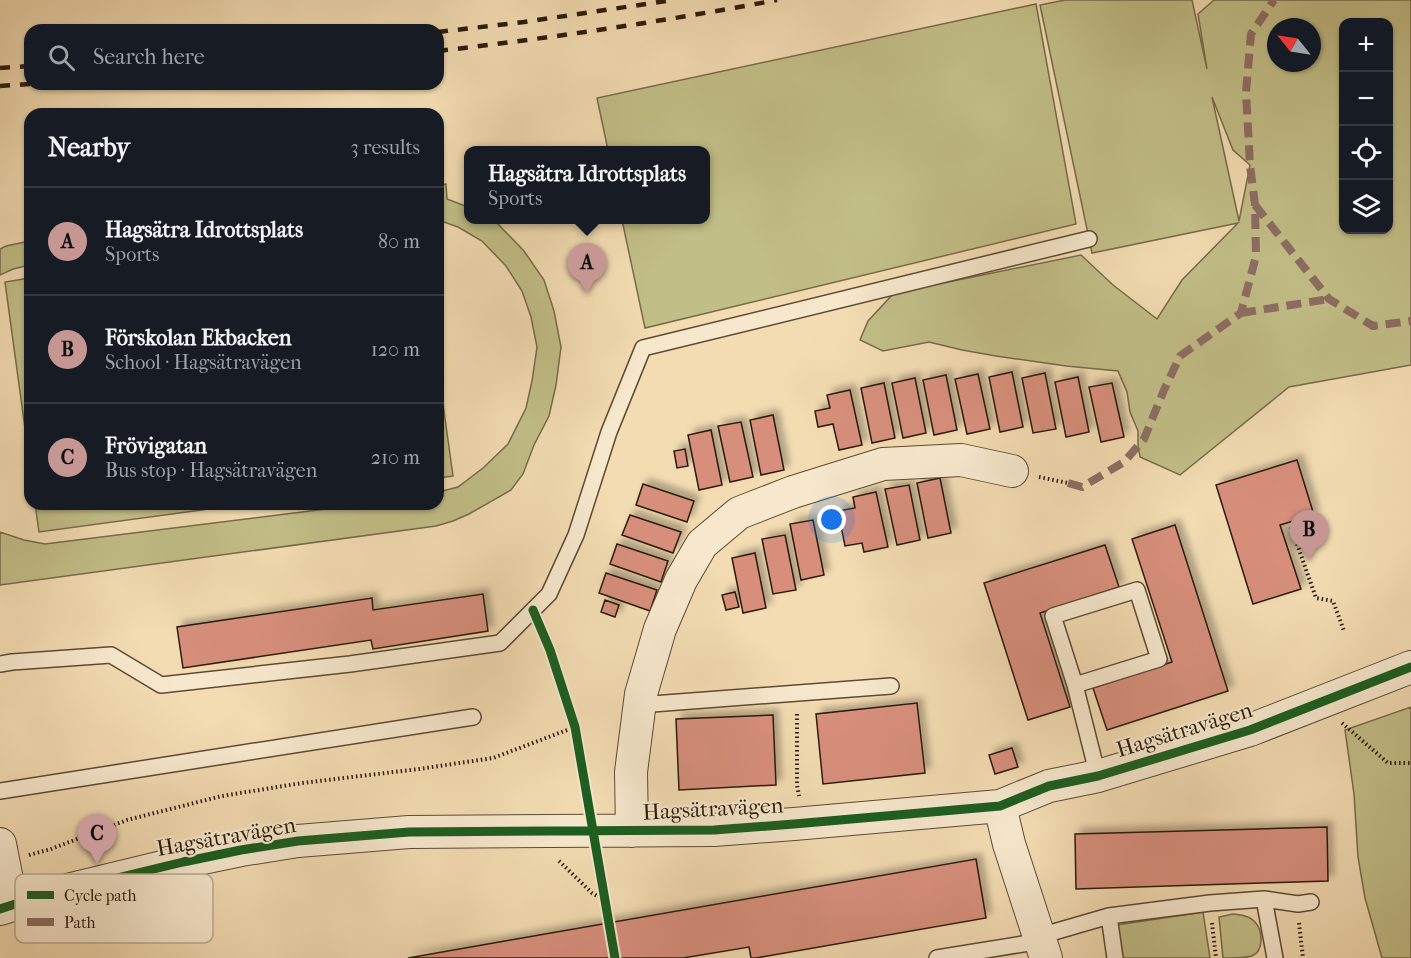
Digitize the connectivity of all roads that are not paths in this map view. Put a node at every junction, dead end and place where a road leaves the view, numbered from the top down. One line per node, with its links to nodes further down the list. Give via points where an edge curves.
1 (1089, 239): 3 (lane, via 643,348 609,432 576,535 549,594 500,643 161,685 111,655)
2 (1012, 471): 7 (street, via 961,460 883,464 739,513 702,544 681,580 660,628)
3 (0, 664)
4 (1411, 667): 9 (street, Hagsätravägen, via 1250,730)
5 (1075, 685): 5 (lane, via 1159,659 1137,590 1053,616); 9 (lane)
6 (891, 686): 7 (lane)
7 (639, 705): 12 (street, via 631,772)
8 (473, 717): 10 (lane)
9 (1098, 776): 11 (street, Hagsätravägen, via 1049,786)
10 (0, 791)
11 (1000, 806): 12 (street, Hagsätravägen, via 714,830); 19 (street)
12 (632, 831): 14 (street, Hagsätravägen, via 409,832 298,841)
13 (2, 853): 17 (street)
14 (133, 874)
15 (1264, 899): 16 (lane); 18 (lane); 23 (lane)
16 (1305, 903)
17 (6, 907)
18 (1109, 916): 19 (lane); 22 (lane)
19 (1043, 945): 20 (lane); 21 (lane)
20 (937, 958)
21 (982, 958)
22 (1115, 958)
23 (1275, 958)

